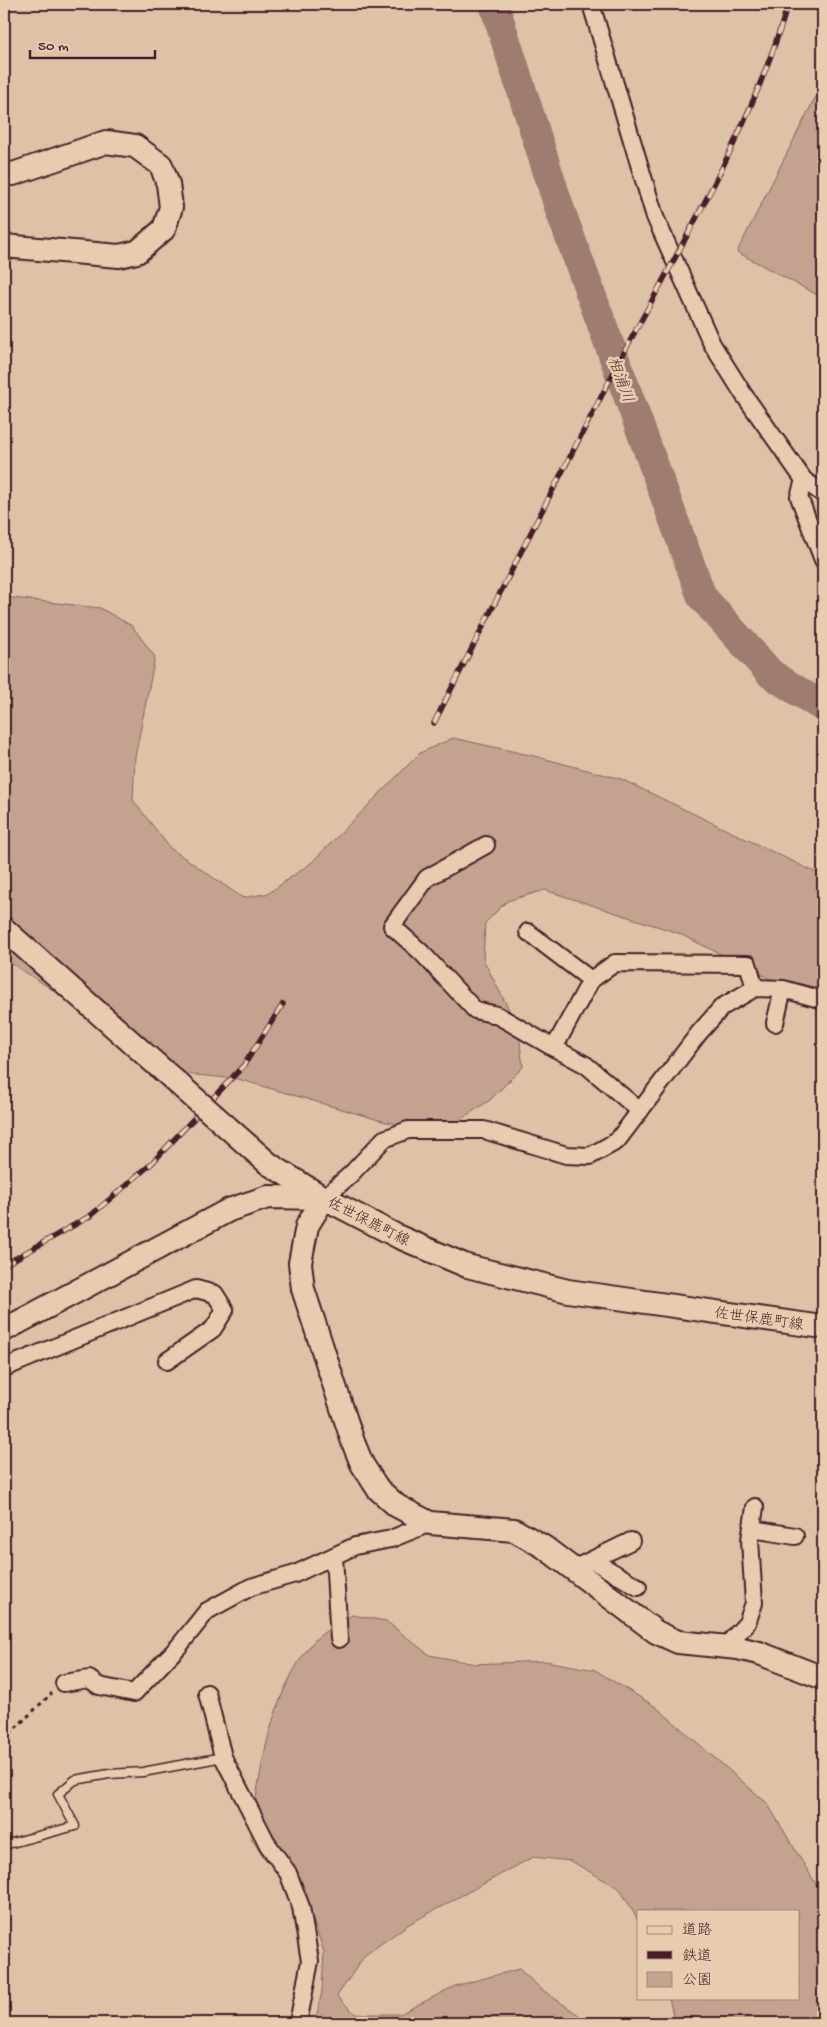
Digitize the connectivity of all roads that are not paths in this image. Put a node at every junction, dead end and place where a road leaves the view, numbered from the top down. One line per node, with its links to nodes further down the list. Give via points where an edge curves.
1 (591, 4): 4 (street, via 655,218 674,261 712,344)
2 (4, 173): 3 (street, via 13,174 106,142 135,146 161,165 168,184 171,208 164,229 137,252 119,256)
3 (4, 246)
4 (804, 480): 5 (street); 6 (street, via 799,498)
5 (823, 494)
6 (823, 560)
7 (486, 845): 15 (street, via 457,854 427,878 392,926 475,1010 498,1015)
8 (4, 930): 17 (street, 佐世保鹿町線, bridge, via 269,1164)
9 (528, 932): 10 (street)
10 (591, 980): 11 (street, via 615,963 748,964); 15 (street)
11 (755, 988): 12 (street); 16 (street, via 722,1008)
12 (783, 989): 13 (street); 14 (street)
13 (823, 1000)
14 (775, 1023)
15 (554, 1048): 16 (street, via 586,1066)
16 (640, 1111): 17 (street, via 617,1141 590,1156 566,1155 484,1130 408,1130 384,1139)
17 (324, 1198): 18 (street, 佐世保鹿町線, via 399,1237 467,1266 568,1291); 19 (street, via 268,1197 229,1210); 23 (street, via 307,1226 300,1263 303,1289 362,1464 378,1489 397,1506)
18 (823, 1326)
19 (4, 1330)
20 (167, 1361): 21 (street, via 213,1329 226,1310 215,1294 196,1289)
21 (4, 1368)
22 (755, 1506): 24 (street)
23 (430, 1524): 27 (street, via 355,1546); 28 (street, via 514,1530)
24 (752, 1529): 25 (street); 31 (street, via 754,1603 747,1623)
25 (795, 1536)
26 (631, 1541): 28 (street)
27 (334, 1556): 30 (street); 33 (street, via 295,1574 251,1587 207,1611 180,1646 134,1693 99,1686 89,1679)
28 (582, 1564): 29 (street); 31 (street, via 656,1632 678,1642)
29 (638, 1587)
30 (338, 1639)
31 (726, 1646): 32 (street, via 759,1653)
32 (823, 1678)
33 (64, 1683)
34 (207, 1692): 35 (street)
35 (223, 1757): 36 (lane, via 143,1772 75,1780 58,1794 75,1826); 37 (street, via 268,1845 288,1874 302,1907 310,1961)
36 (4, 1845)
37 (298, 2023)

